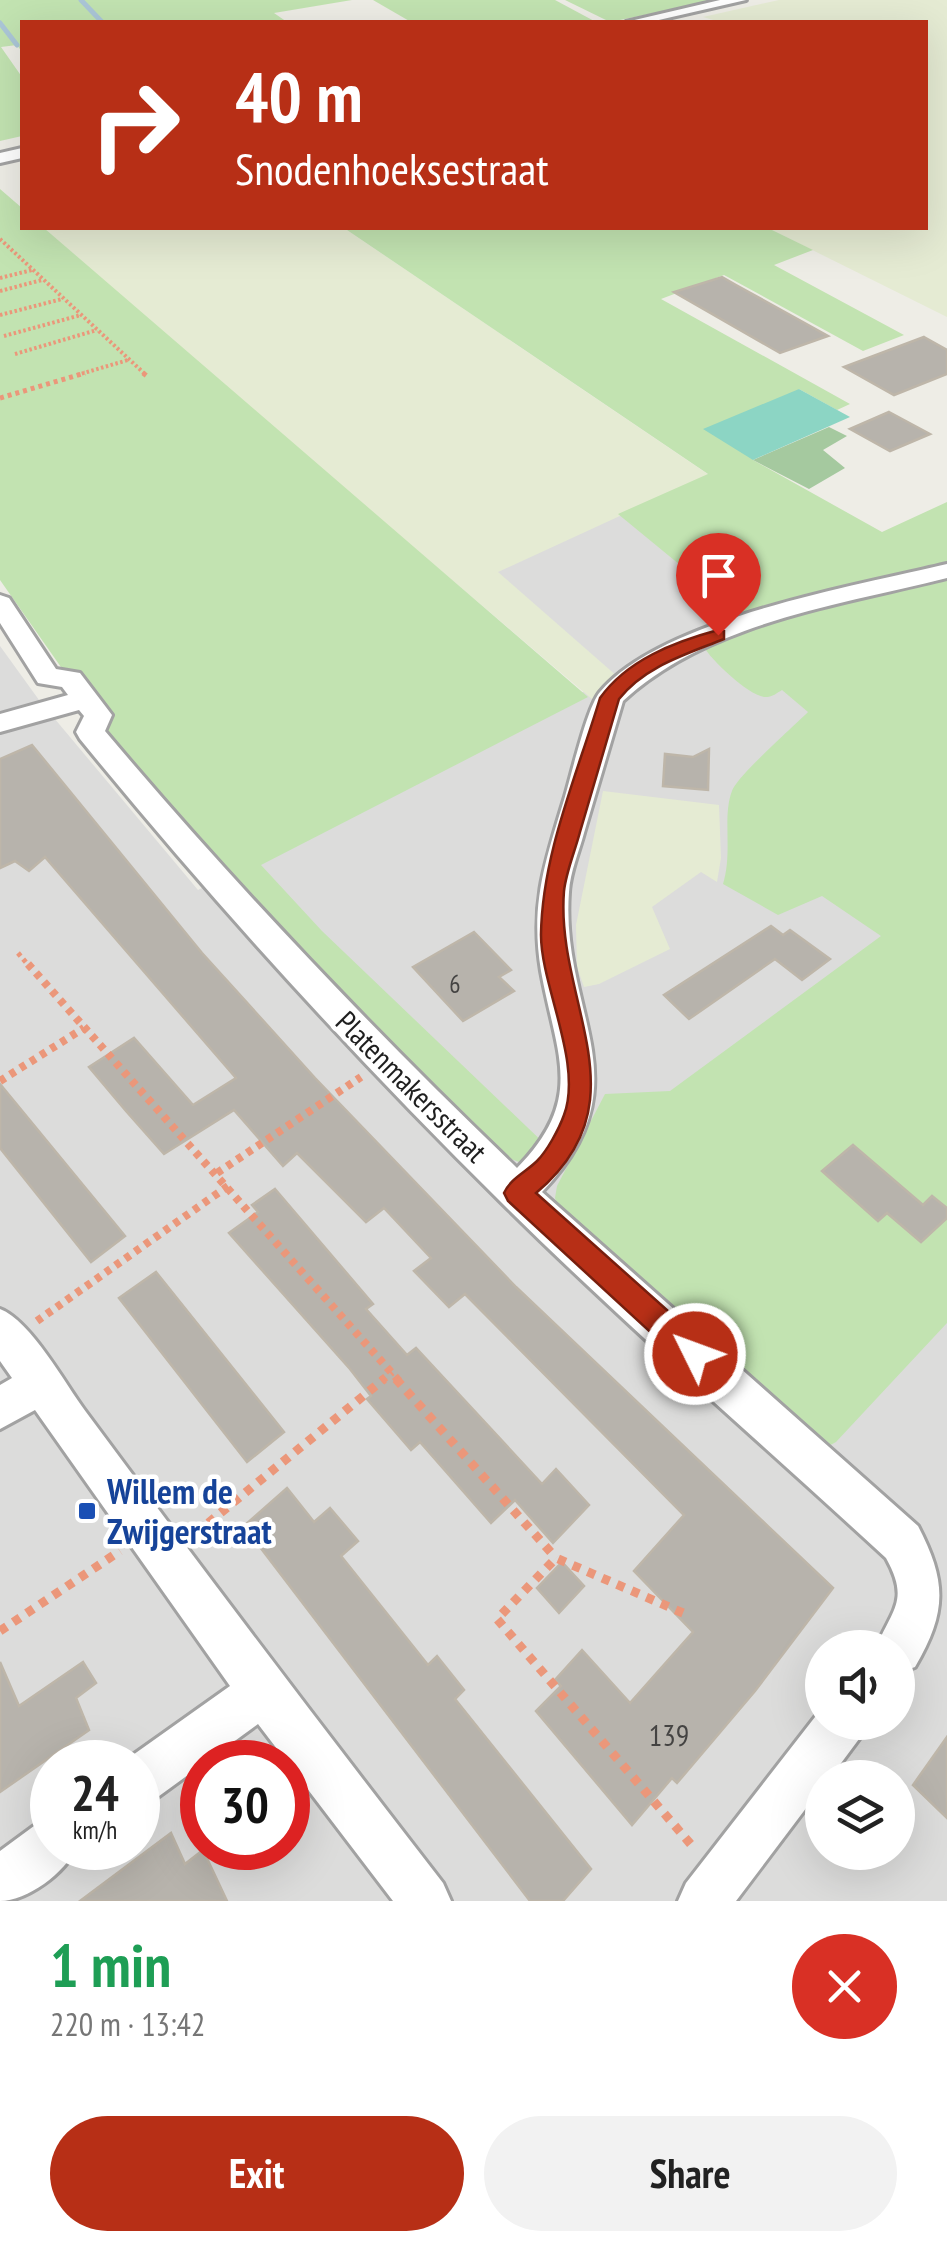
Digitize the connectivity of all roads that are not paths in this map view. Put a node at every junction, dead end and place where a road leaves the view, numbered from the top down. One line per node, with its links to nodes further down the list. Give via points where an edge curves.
1 (739, 0): 2 (street)
2 (643, 20)
3 (947, 571): 7 (street, via 684,646 637,672 610,698 553,888 552,942 573,1028 578,1116 548,1168)
4 (0, 603): 5 (street, via 48,677 70,679)
5 (86, 699): 6 (street); 7 (street, Platenmakersstraat, via 98,715 90,732 196,862)
6 (0, 723)
7 (517, 1193): 11 (street, Platenmakersstraat, via 902,1542 922,1582)
8 (5, 1334): 9 (street)
9 (41, 1383): 10 (street); 12 (street)
10 (0, 1408)
11 (913, 1630)
12 (263, 1691): 14 (street); 18 (street)
13 (828, 1740): 17 (street)
14 (160, 1766)
15 (30, 1860): 16 (street)
16 (0, 1882)
17 (713, 1890)
18 (424, 1901)

